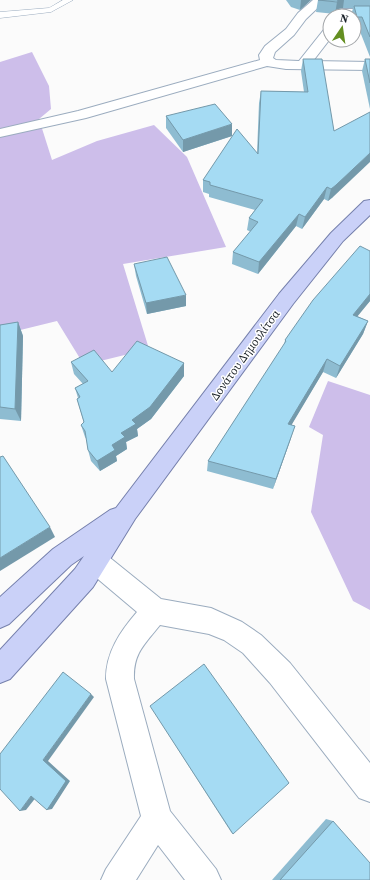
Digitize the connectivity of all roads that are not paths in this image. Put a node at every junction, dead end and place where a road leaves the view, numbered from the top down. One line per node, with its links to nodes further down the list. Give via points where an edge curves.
1 (69, 0): 3 (lane, via 51,10)
2 (320, 0): 5 (street, via 267,52 265,58)
3 (0, 15)
4 (322, 40): 6 (street)
5 (268, 62): 6 (street, via 278,65); 8 (street, via 81,115)
6 (303, 65): 7 (street)
7 (370, 66)
8 (0, 132)
9 (370, 205): 10 (main road, Δονάτου Δημουλίτσα, via 337,237 302,279)
10 (127, 511): 11 (main road); 13 (main road, via 62,557)
11 (95, 561): 12 (street); 14 (main road, via 84,578)
12 (155, 611): 15 (street, via 211,621 233,631 252,644 280,673); 16 (street, via 123,652 119,670)
13 (0, 615)
14 (0, 669)
15 (370, 787)
16 (158, 819): 17 (street); 18 (street)
17 (117, 880)
18 (205, 880)

